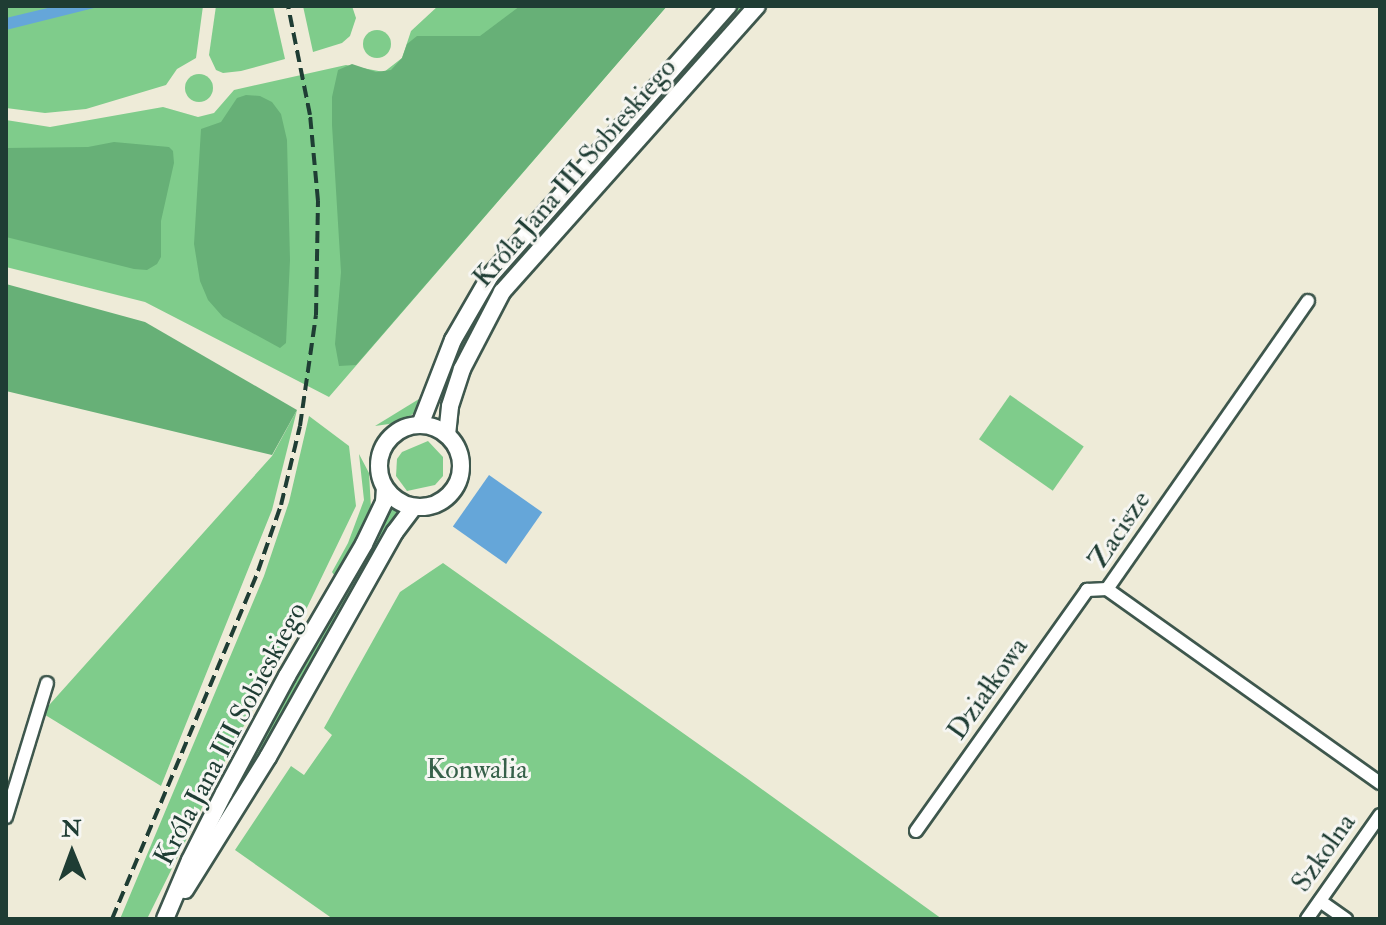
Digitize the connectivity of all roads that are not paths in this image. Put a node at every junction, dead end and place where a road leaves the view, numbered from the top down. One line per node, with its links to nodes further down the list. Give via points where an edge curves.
1 (728, 6): 4 (main road, Króla Jana III Sobieskiego, via 490,276 453,340)
2 (757, 6): 5 (main road, Króla Jana III Sobieskiego, via 502,292 462,369)
3 (1308, 301): 8 (street, Zacisze)
4 (420, 425): 5 (main road); 6 (main road, via 401,430 384,446 379,468)
5 (447, 435): 7 (main road, via 460,454 458,483 437,504)
6 (385, 489): 7 (main road); 15 (main road, Króla Jana III Sobieskiego, via 364,544 231,779)
7 (414, 507): 15 (main road, Króla Jana III Sobieskiego)
8 (1107, 589): 10 (street, Zacisze); 13 (street, Działkowa, via 1087,590)
9 (47, 683): 12 (street)
10 (1380, 783)
11 (1380, 815): 14 (street, Szkolna)
12 (6, 817)
13 (916, 831)
14 (1320, 901): 16 (street, Szkolna); 17 (street)
15 (166, 919)
16 (1307, 919)
17 (1346, 919)

